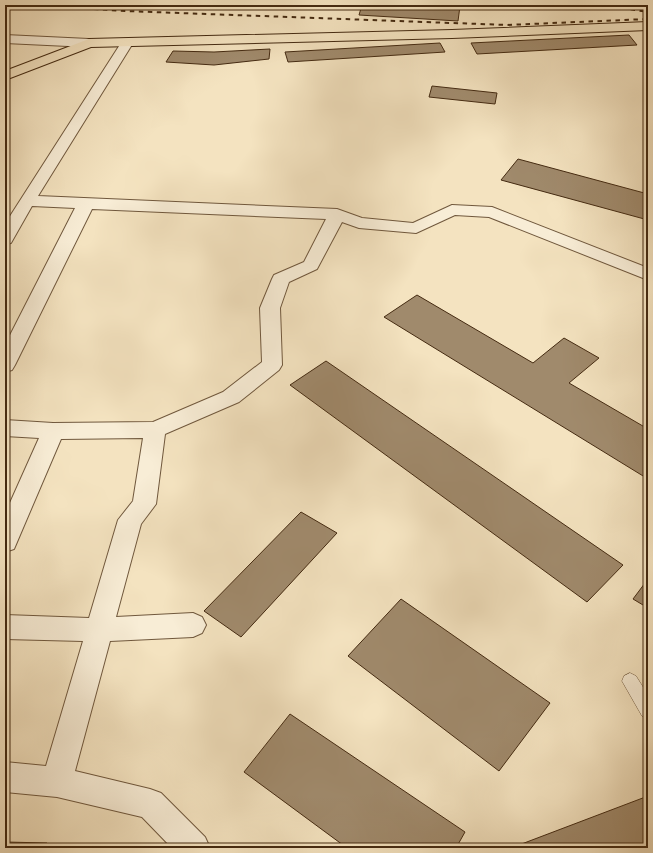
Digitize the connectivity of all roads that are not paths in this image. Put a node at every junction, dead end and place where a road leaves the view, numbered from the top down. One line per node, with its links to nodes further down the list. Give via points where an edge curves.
1 (648, 26): 4 (main road)
2 (5, 39): 3 (street)
3 (89, 43): 4 (main road); 5 (main road)
4 (127, 43): 6 (street)
5 (5, 76)
6 (27, 201): 7 (street); 9 (street)
7 (86, 203): 8 (street); 11 (street)
8 (337, 214): 10 (street, via 359,224 416,228 452,210 492,212); 13 (street, via 311,265 281,279 270,308 272,365 231,398)
9 (5, 239)
10 (648, 274)
11 (5, 365)
12 (5, 428): 14 (street)
13 (155, 430): 14 (street); 18 (street, via 144,504 130,520)
14 (53, 431): 15 (street)
15 (8, 529)
16 (192, 625): 18 (street)
17 (5, 627): 18 (street)
18 (100, 630): 22 (street)
19 (630, 681): 20 (lane)
20 (648, 710)
21 (5, 776): 22 (street)
22 (57, 782): 23 (street, via 150,804)
23 (194, 848)

